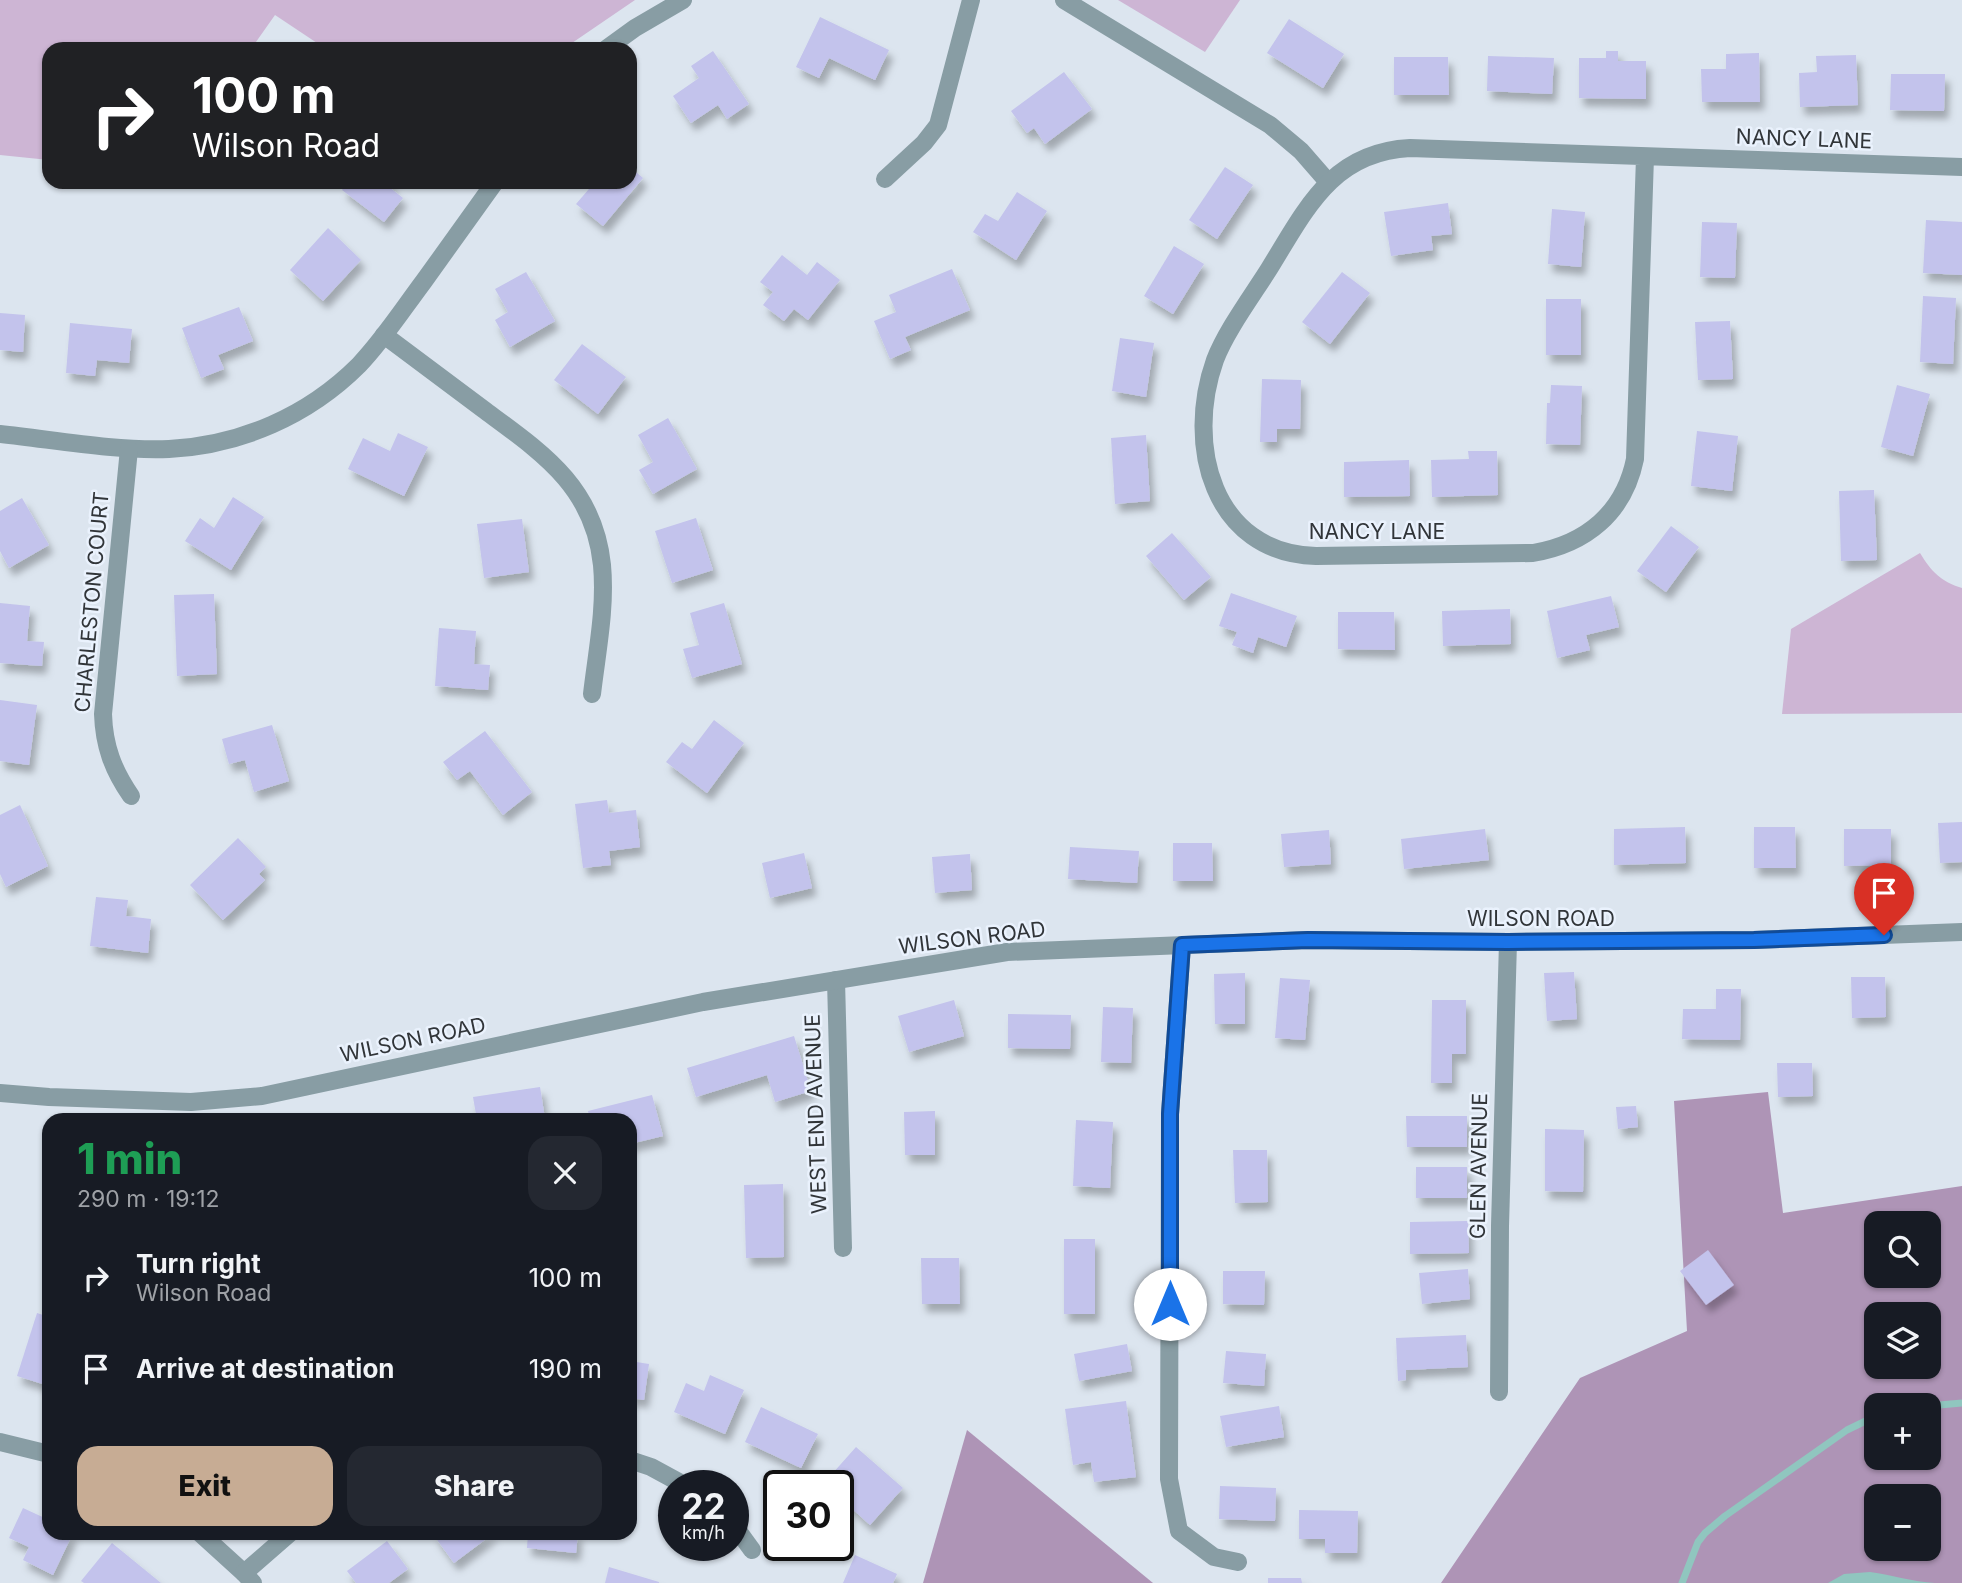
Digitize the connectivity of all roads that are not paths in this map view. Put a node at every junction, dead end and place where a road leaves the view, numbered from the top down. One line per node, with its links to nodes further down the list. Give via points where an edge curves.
1 (683, 0): 4 (street)
2 (971, 0): 7 (street, via 938,125)
3 (1064, 0): 8 (street, via 1270,125)
4 (616, 42)
5 (1645, 157): 6 (street, NANCY LANE); 8 (street, NANCY LANE, via 1396,149 1364,157); 8 (street, NANCY LANE, via 1636,448 1631,478 1596,527 1565,546 1534,554 1291,554 1243,530 1222,503 1208,470 1204,435 1207,387 1214,364 1306,209)
6 (1962, 167)
7 (885, 179)
8 (1328, 182)
9 (490, 189): 10 (street)
10 (384, 335): 12 (street, via 335,386 275,424 214,444); 13 (street, via 536,449 565,476 581,500 596,535 603,576)
11 (0, 434): 12 (street)
12 (129, 449): 14 (street, CHARLESTON COURT, via 103,714 109,756)
13 (593, 694)
14 (131, 796)
15 (1962, 932): 16 (street, WILSON ROAD)
16 (1508, 942): 17 (street, WILSON ROAD, via 1308,940); 21 (street, GLEN AVENUE)
17 (1182, 945): 18 (street, WILSON ROAD, via 1007,952); 30 (street, via 1170,1114 1169,1479 1178,1531 1214,1557)
18 (836, 979): 19 (street, WILSON ROAD, via 703,1002 262,1096 191,1102); 20 (street, WEST END AVENUE)
19 (0, 1093)
20 (843, 1248)
21 (1499, 1392)
22 (0, 1442): 23 (street)
23 (42, 1452)
24 (637, 1462): 25 (street)
25 (658, 1471)
26 (207, 1540): 31 (street)
27 (283, 1540): 31 (street)
28 (749, 1546): 29 (street)
29 (752, 1550)
30 (1238, 1562)
31 (248, 1578)

